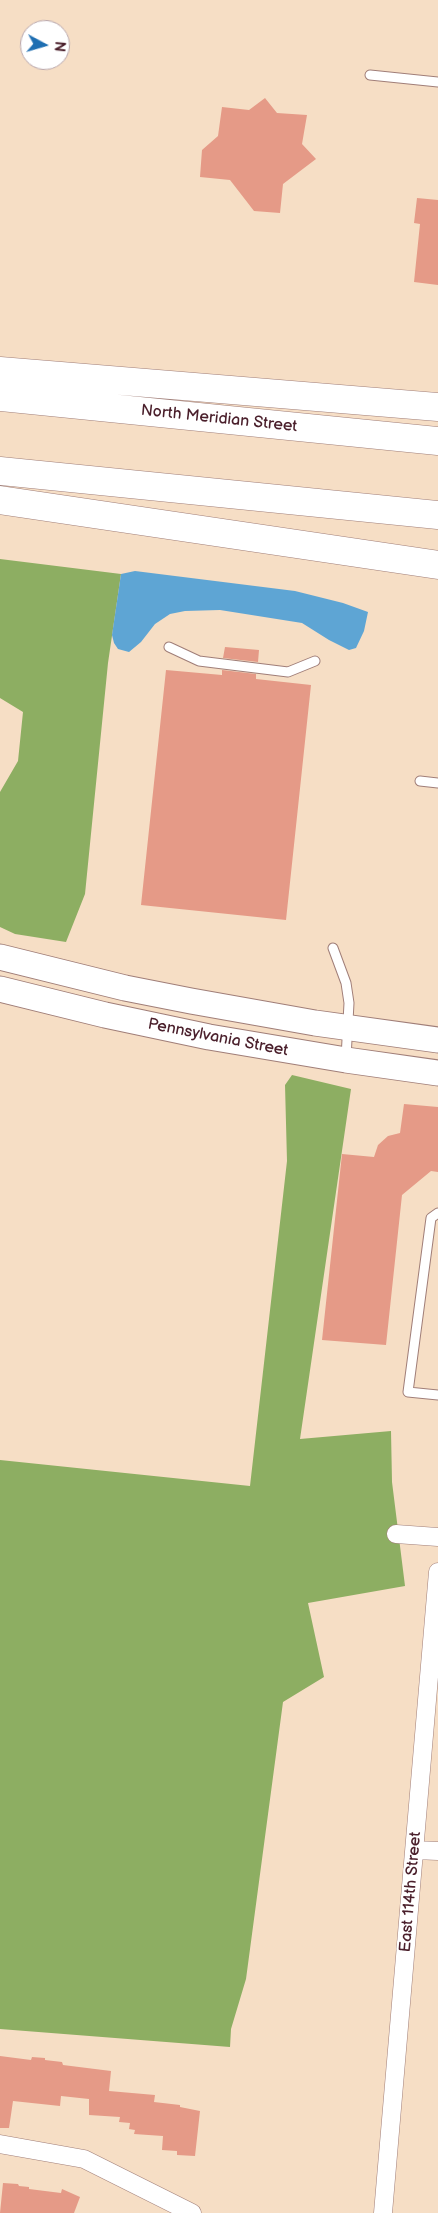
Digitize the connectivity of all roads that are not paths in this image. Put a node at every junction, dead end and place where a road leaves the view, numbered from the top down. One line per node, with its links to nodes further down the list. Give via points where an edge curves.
1 (370, 75): 2 (lane)
2 (438, 82)
3 (0, 371): 5 (highway)
4 (0, 397): 6 (highway, North Meridian Street)
5 (438, 407)
6 (438, 441)
7 (0, 470): 9 (highway)
8 (0, 500): 10 (highway)
9 (438, 515)
10 (438, 565)
11 (169, 646): 12 (lane, via 199,661 288,672)
12 (315, 661)
13 (420, 780): 14 (lane)
14 (438, 783)
15 (333, 948): 18 (lane, via 346,983)
16 (0, 957): 18 (main road, Pennsylvania Street, via 154,994)
17 (0, 989): 20 (main road, Pennsylvania Street, via 164,1028)
18 (349, 1028): 19 (main road, Pennsylvania Street); 20 (lane)
19 (438, 1040)
20 (346, 1060): 21 (main road, Pennsylvania Street)
21 (438, 1073)
22 (438, 1213): 23 (lane, via 431,1218 408,1392)
23 (438, 1396)
24 (396, 1534): 25 (street)
25 (438, 1537)
26 (438, 1572): 27 (street, East 114th Street)
27 (415, 1850): 28 (street); 31 (street, East 114th Street)
28 (438, 1851)
29 (0, 2144): 30 (street, via 84,2159)
30 (192, 2213)
31 (383, 2213)

